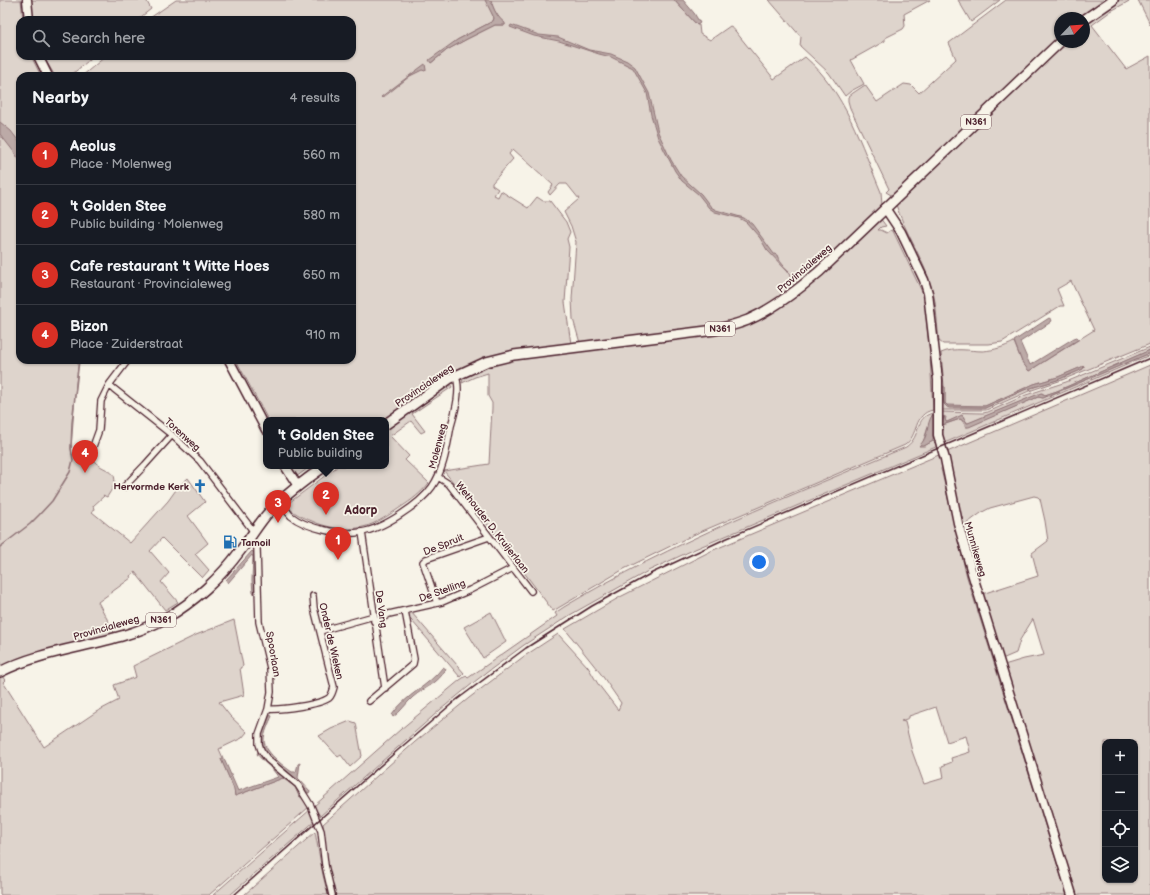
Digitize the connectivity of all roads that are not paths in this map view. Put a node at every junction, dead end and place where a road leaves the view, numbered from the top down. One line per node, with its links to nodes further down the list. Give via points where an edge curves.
1 (27, 0): 3 (street)
2 (1113, 0): 4 (main road)
3 (29, 16)
4 (1090, 16)
5 (1054, 48): 8 (main road, Provincialeweg / N361)
6 (40, 60): 7 (street)
7 (46, 72)
8 (885, 208): 11 (main road, Provincialeweg / N361, via 803,285 784,300 747,320 716,330 690,334 514,355 486,362); 38 (street, Munnikeweg, via 901,232 928,293 938,380 938,435 958,523)
9 (125, 364): 12 (street)
10 (231, 364): 14 (street)
11 (456, 375): 13 (main road, Provincialeweg / N361); 19 (street, Molenweg, via 458,386 455,409)
12 (109, 386): 15 (street, Torenweg); 16 (street, via 101,400 99,430)
13 (389, 422)
14 (263, 424)
15 (172, 434): 21 (street); 24 (street, Torenweg, via 203,464)
16 (91, 452)
17 (287, 469): 20 (street)
18 (321, 469): 20 (main road, Provincialeweg / N361)
19 (438, 477): 23 (street, Molenweg, via 421,500 378,527); 25 (street, Wethouder D. Kruijerlaan, via 449,484)
20 (298, 486): 22 (main road, Provincialeweg / N361)
21 (124, 487)
22 (280, 501): 23 (street, Molenweg, via 292,516 312,526 330,531); 24 (main road, Provincialeweg / N361)
23 (362, 532): 31 (street, De Vang)
24 (252, 535): 33 (main road, Provincialeweg / N361, via 213,581 166,618 135,632 34,658); 36 (street, Spoorlaan, via 257,548 259,622 270,668 271,692)
25 (489, 537): 26 (street, Wethouder D. Kruijerlaan); 29 (street, De Spruit, via 423,562)
26 (513, 568): 27 (street, Wethouder D. Kruijerlaan); 29 (street, De Stelling)
27 (531, 591)
28 (313, 596): 32 (street, Onder de Wieken)
29 (437, 603): 30 (street, De Stelling)
30 (405, 611): 31 (street, De Stelling, via 389,614 380,620); 34 (street, via 413,664)
31 (374, 618): 32 (street, De Stelling); 34 (street, De Vang)
32 (320, 631): 36 (street, Onder de Wieken, via 334,687 332,694 328,699 309,705)
33 (0, 672)
34 (384, 688): 35 (street)
35 (369, 701)
36 (268, 709): 37 (street, Spoorlaan, via 260,734 260,747 268,760 298,786 311,806 320,827)
37 (332, 895)
38 (1072, 895)

